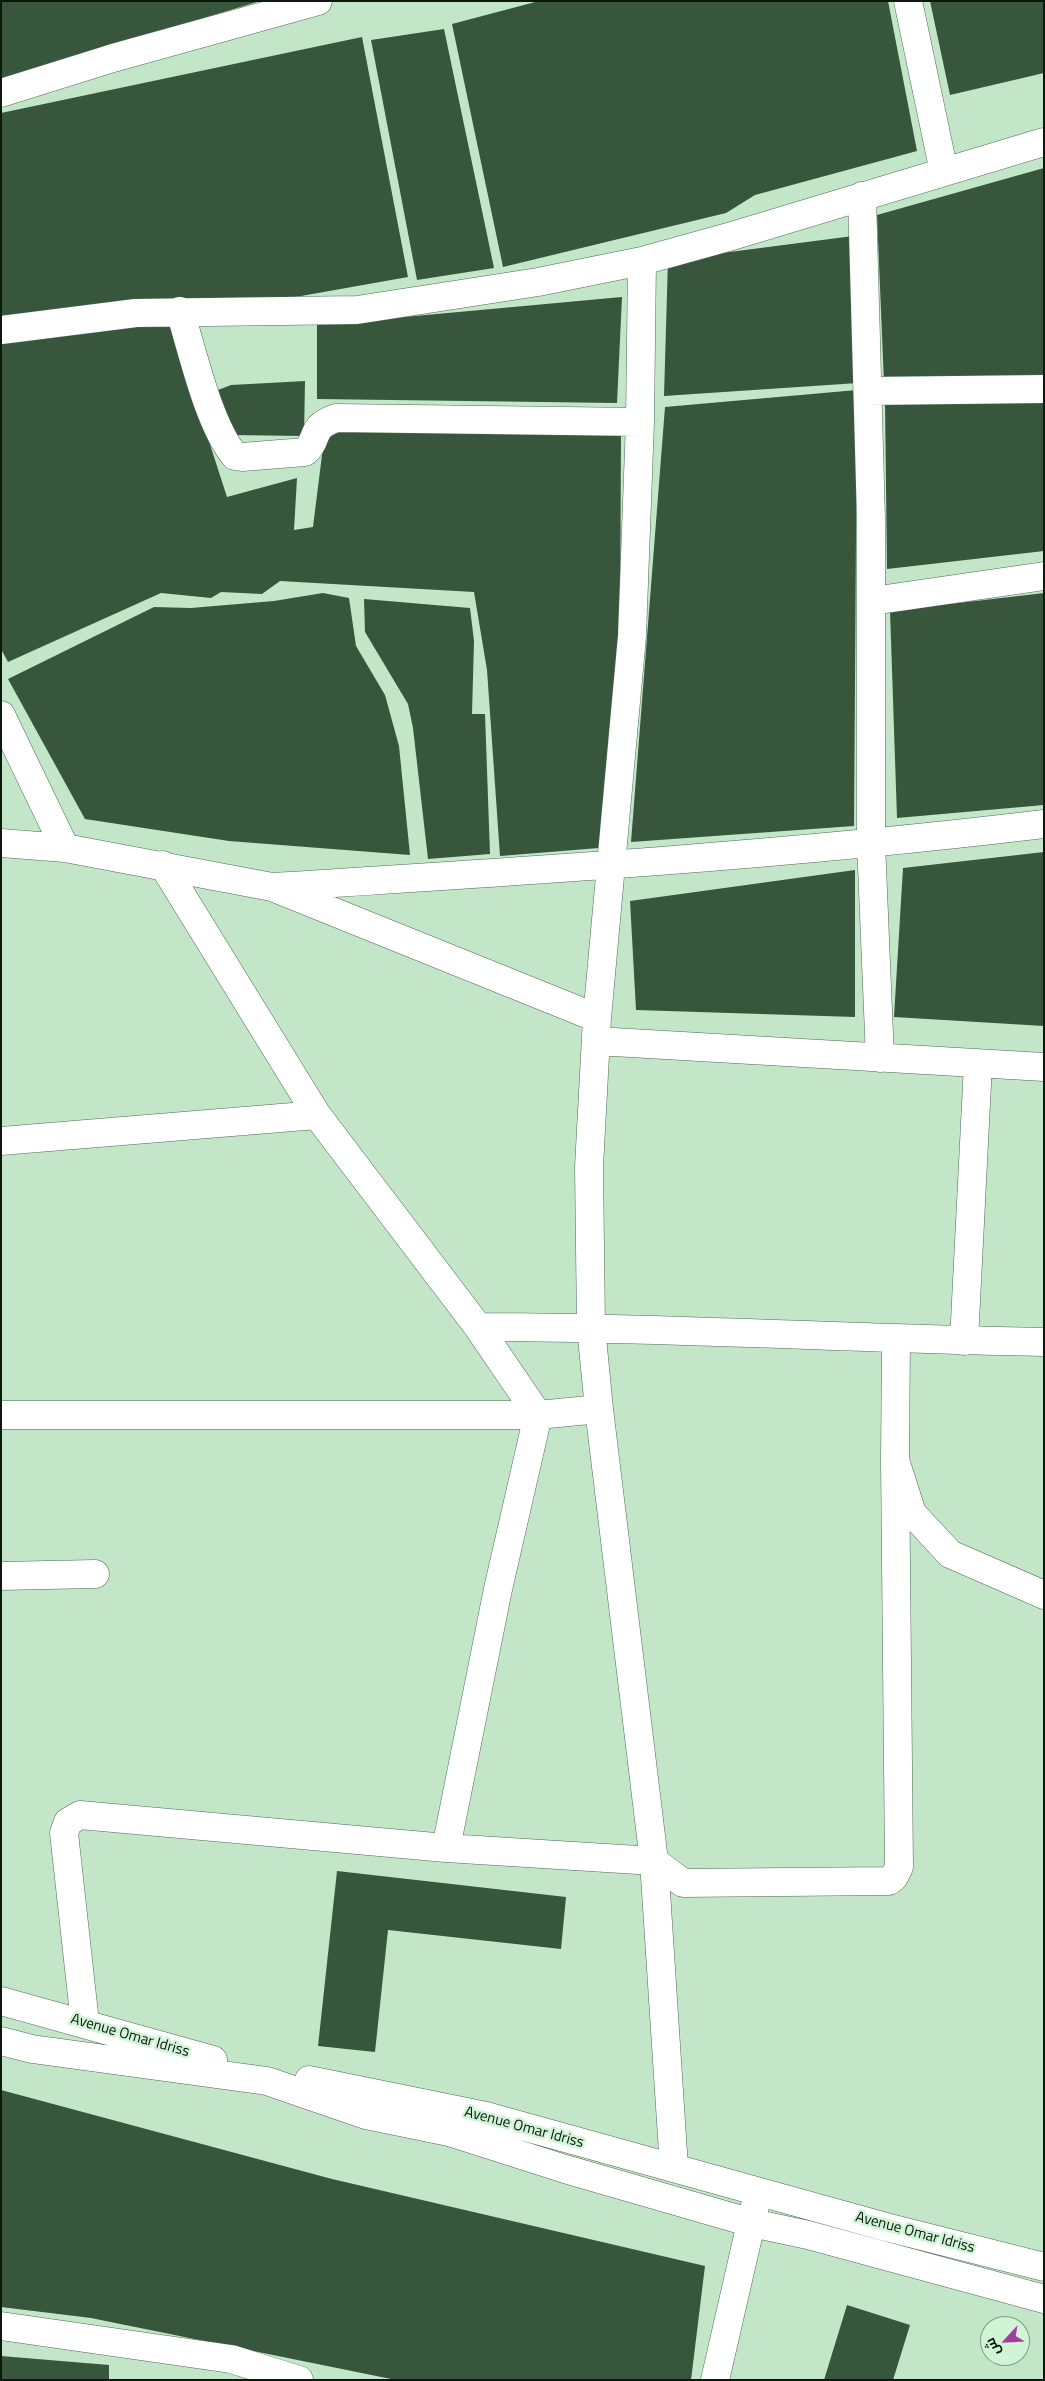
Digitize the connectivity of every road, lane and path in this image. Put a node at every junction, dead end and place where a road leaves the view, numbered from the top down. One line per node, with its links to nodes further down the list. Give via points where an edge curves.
1 (318, 1): 3 (street)
2 (908, 1): 5 (street)
3 (1, 93)
4 (1044, 142): 5 (street)
5 (944, 172): 6 (street)
6 (862, 196): 7 (street); 11 (street)
7 (642, 261): 8 (street, via 479,292 357,310); 12 (street)
8 (180, 312): 9 (street, via 136,313); 12 (street, via 211,410 234,456 305,452 310,448 315,431 336,418)
9 (1, 330)
10 (1044, 389): 11 (street)
11 (869, 391): 14 (street)
12 (640, 422): 21 (street, via 632,636)
13 (1044, 576): 14 (street)
14 (872, 601): 17 (street)
15 (1, 715): 19 (street)
16 (1044, 824): 17 (street)
17 (871, 842): 21 (street); 24 (street)
18 (1, 843): 19 (street)
19 (65, 848): 20 (street)
20 (163, 865): 22 (street); 27 (street)
21 (611, 866): 22 (street); 23 (street)
22 (272, 887): 23 (street)
23 (597, 1029): 24 (street); 30 (street, via 589,1167)
24 (880, 1058): 25 (street)
25 (978, 1064): 26 (street); 32 (street)
26 (1044, 1067)
27 (317, 1116): 28 (street); 29 (street)
28 (1, 1141)
29 (478, 1327): 30 (street); 36 (street)
30 (591, 1327): 31 (street); 34 (street)
31 (896, 1339): 32 (street); 37 (street)
32 (964, 1341): 33 (street)
33 (1044, 1342)
34 (599, 1409): 36 (street); 42 (street)
35 (1, 1415): 36 (street)
36 (538, 1415): 41 (street, via 498,1589)
37 (895, 1460): 40 (street, via 912,1513 950,1554); 42 (street, via 897,1873 889,1881 880,1882 683,1883)
38 (96, 1574): 39 (street)
39 (1, 1576)
40 (1044, 1595)
41 (446, 1848): 42 (street); 44 (street, via 80,1815 72,1818 64,1832)
42 (654, 1861): 46 (street)
43 (1, 2001): 44 (street, Avenue Omar Idriss)
44 (85, 2024): 46 (street, Avenue Omar Idriss, via 218,2062 486,2116)
45 (1, 2040): 48 (street, via 32,2049 267,2081 366,2114 449,2132)
46 (674, 2168): 47 (street, Avenue Omar Idriss)
47 (758, 2190): 48 (street); 49 (street, Avenue Omar Idriss)
48 (752, 2223): 50 (street); 53 (street)
49 (1044, 2267)
50 (1044, 2299)
51 (1, 2326): 52 (street, via 231,2359)
52 (299, 2380)
53 (715, 2380)

